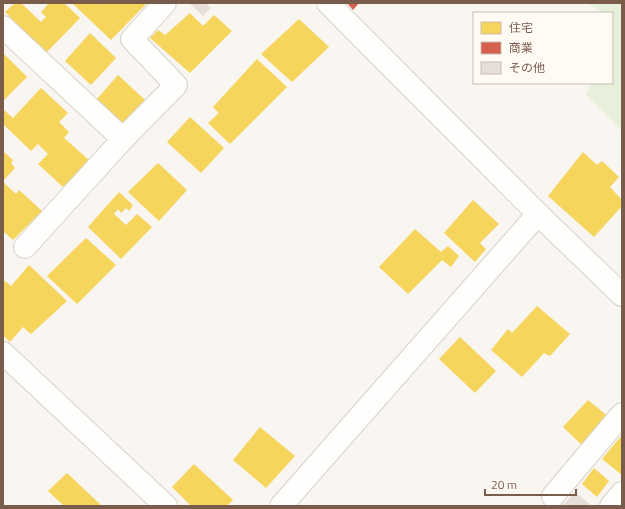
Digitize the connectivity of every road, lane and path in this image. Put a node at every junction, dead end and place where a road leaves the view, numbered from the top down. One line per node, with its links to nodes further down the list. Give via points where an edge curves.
1 (166, 3): 4 (street, via 132,39 176,85)
2 (328, 3): 5 (street)
3 (3, 27): 4 (street)
4 (123, 139): 6 (street)
5 (538, 214): 7 (street); 13 (street)
6 (25, 247)
7 (620, 290)
8 (3, 353): 12 (street)
9 (622, 414): 11 (street)
10 (622, 493): 14 (street)
11 (553, 496)
12 (166, 506)
13 (281, 506)
14 (611, 506)

